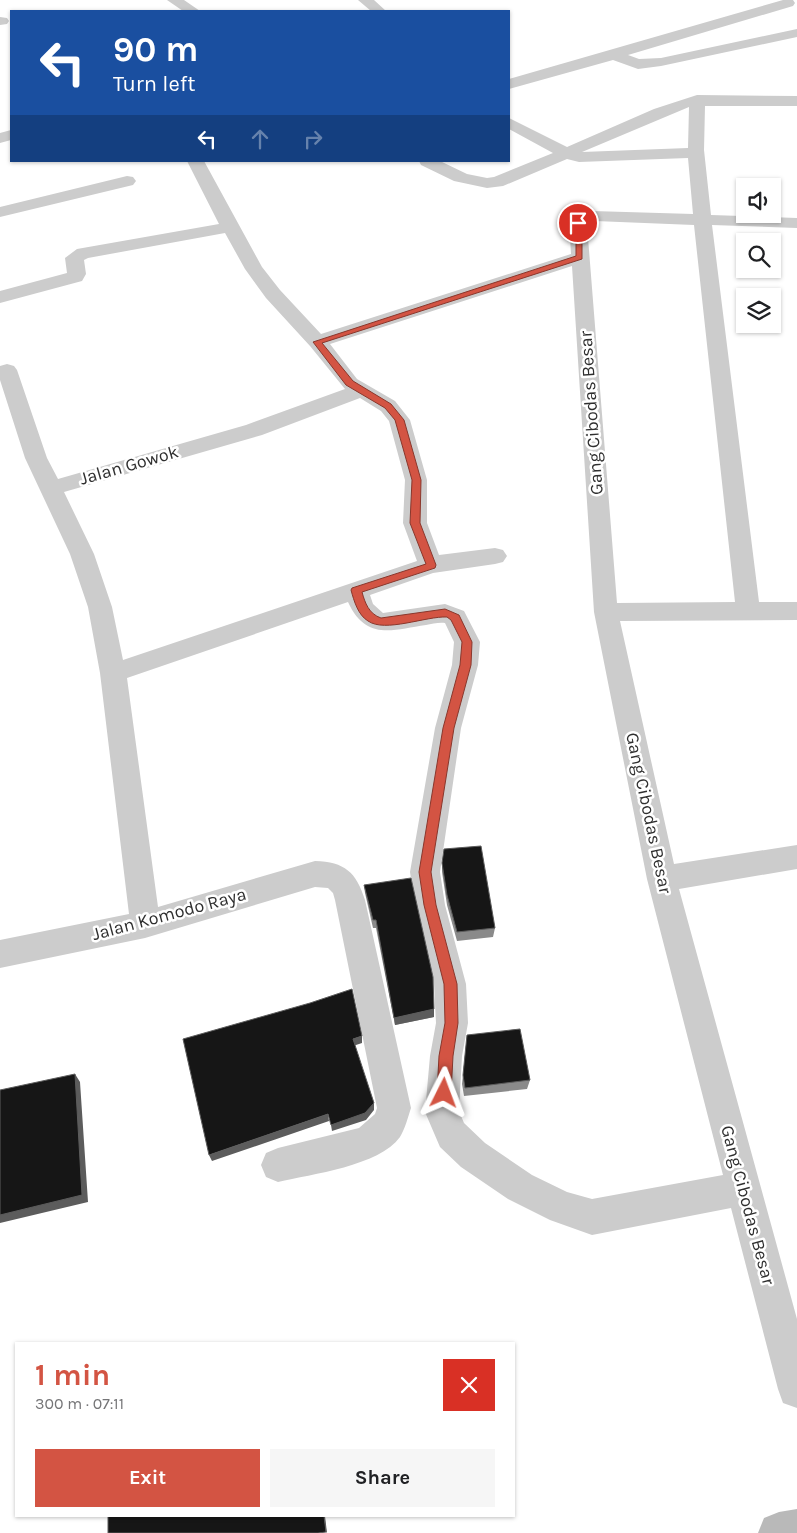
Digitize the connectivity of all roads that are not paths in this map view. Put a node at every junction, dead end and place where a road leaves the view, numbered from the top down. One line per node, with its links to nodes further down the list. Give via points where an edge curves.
1 (365, 0): 5 (street)
2 (181, 1): 4 (street)
3 (792, 3): 7 (street)
4 (192, 10)
5 (378, 10)
6 (797, 33): 7 (street, via 662,62 638,64)
7 (613, 55): 8 (street)
8 (511, 82)
9 (697, 100): 10 (street); 12 (street, via 660,112); 13 (street)
10 (797, 101)
11 (510, 125): 12 (street)
12 (566, 153): 13 (street, via 600,158 666,152); 15 (street, via 497,182 484,184 471,182)
13 (696, 153): 18 (street)
14 (196, 162): 20 (street)
15 (429, 162)
16 (127, 181): 17 (street)
17 (0, 212)
18 (703, 221): 19 (street); 21 (street, Gang Cibodas Besar, via 592,216 578,223); 32 (street)
19 (797, 223)
20 (230, 227): 22 (street, via 83,253 74,258 77,274 74,277); 23 (street, via 254,269)
21 (580, 258): 23 (street); 31 (street, Gang Cibodas Besar)
22 (0, 297)
23 (317, 342): 25 (street, via 350,383)
24 (0, 372): 26 (street, via 7,370 36,458)
25 (360, 390): 26 (street, Jalan Gowok, via 254,430); 28 (street, via 388,406 399,420 416,480 415,523)
26 (52, 488): 33 (street, via 82,554 100,607)
27 (496, 556): 28 (street)
28 (431, 565): 29 (street)
29 (356, 590): 33 (street); 39 (street, via 361,607 372,619 381,622 445,613 455,617 467,642 465,665 448,728 425,872 450,984 452,1023 442,1112 452,1135 473,1155 520,1187 562,1208 592,1217)
30 (797, 611): 32 (street)
31 (606, 612): 32 (street); 35 (street, Gang Cibodas Besar)
32 (748, 612)
33 (112, 673): 36 (street)
34 (797, 858): 35 (street)
35 (662, 879): 39 (street, Gang Cibodas Besar)
36 (145, 924): 37 (street, Jalan Komodo Raya); 38 (street, Jalan Komodo Raya, via 314,874 336,877 344,884 394,1108 388,1125 370,1142)
37 (0, 954)
38 (278, 1165)
39 (744, 1188): 40 (street, Gang Cibodas Besar)
40 (797, 1389)
41 (797, 1530): 42 (street)
42 (779, 1533)

